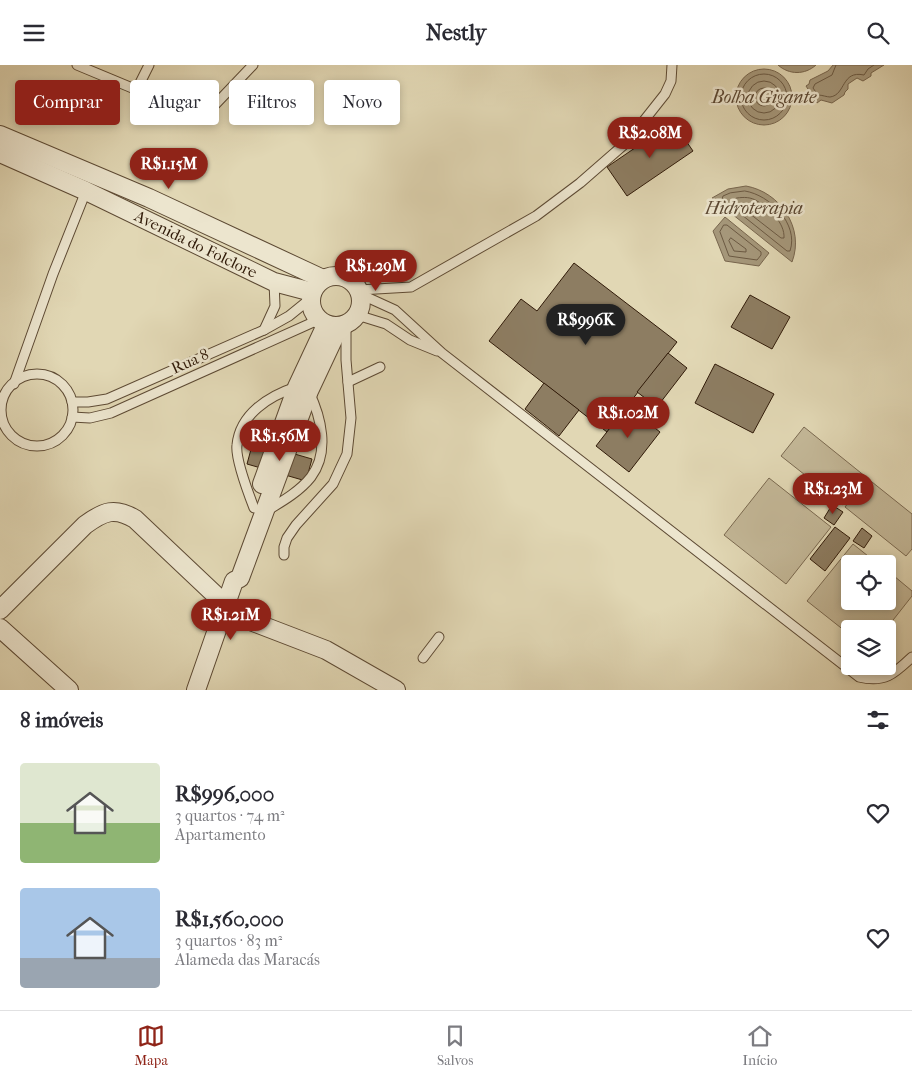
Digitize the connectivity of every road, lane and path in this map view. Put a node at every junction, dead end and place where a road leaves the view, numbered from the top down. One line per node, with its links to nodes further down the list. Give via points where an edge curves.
1 (77, 65): 6 (lane)
2 (149, 65): 5 (lane)
3 (253, 65): 7 (lane)
4 (672, 65): 15 (lane, via 671,81 665,94 627,142 536,216 411,287)
5 (142, 80)
6 (130, 88)
7 (219, 100)
8 (0, 135): 11 (street, Avenida do Folclore)
9 (0, 153): 10 (street, Avenida do Folclore)
10 (86, 191): 12 (street, Avenida do Folclore); 21 (lane)
11 (149, 198): 12 (street); 14 (street, Avenida do Folclore)
12 (139, 217): 13 (street, Avenida do Folclore)
13 (274, 282): 14 (street, Avenida do Folclore); 17 (lane, via 275,306)
14 (315, 290): 15 (street, via 331,276 339,276 348,278); 16 (street, via 310,307); 17 (lane, Rua 8, via 289,316)
15 (360, 292): 16 (street, via 361,305); 18 (lane, via 395,310)
16 (337, 322): 18 (lane, via 386,324 410,340); 20 (lane); 22 (street); 24 (lane, Rua 8, via 111,413 90,418)
17 (264, 330): 23 (lane, Rua 8, via 107,399)
18 (442, 353): 31 (lane, via 859,677 882,678 893,674)
19 (380, 367): 20 (lane)
20 (348, 382): 26 (lane, via 351,418 347,454 333,483 287,538)
21 (14, 384): 23 (lane, via 27,376 50,377 68,391); 24 (lane, via 3,399 1,411 6,427 17,440 28,445 51,443 61,437)
22 (303, 389): 25 (street); 25 (lane, via 317,409 322,428 319,460 312,476 297,491); 25 (lane, via 280,393 266,400 241,427 236,447 245,483)
23 (72, 402): 24 (lane)
24 (72, 417)
25 (260, 510): 27 (street, via 230,574 234,581)
26 (284, 555)
27 (226, 605): 28 (street, via 135,519 123,511 113,511 97,516 85,525); 34 (street); 35 (street, via 253,622 326,650)
28 (0, 610)
29 (0, 628): 33 (street)
30 (440, 637): 32 (lane)
31 (912, 657)
32 (424, 658)
33 (69, 690)
34 (196, 690)
35 (396, 690)

